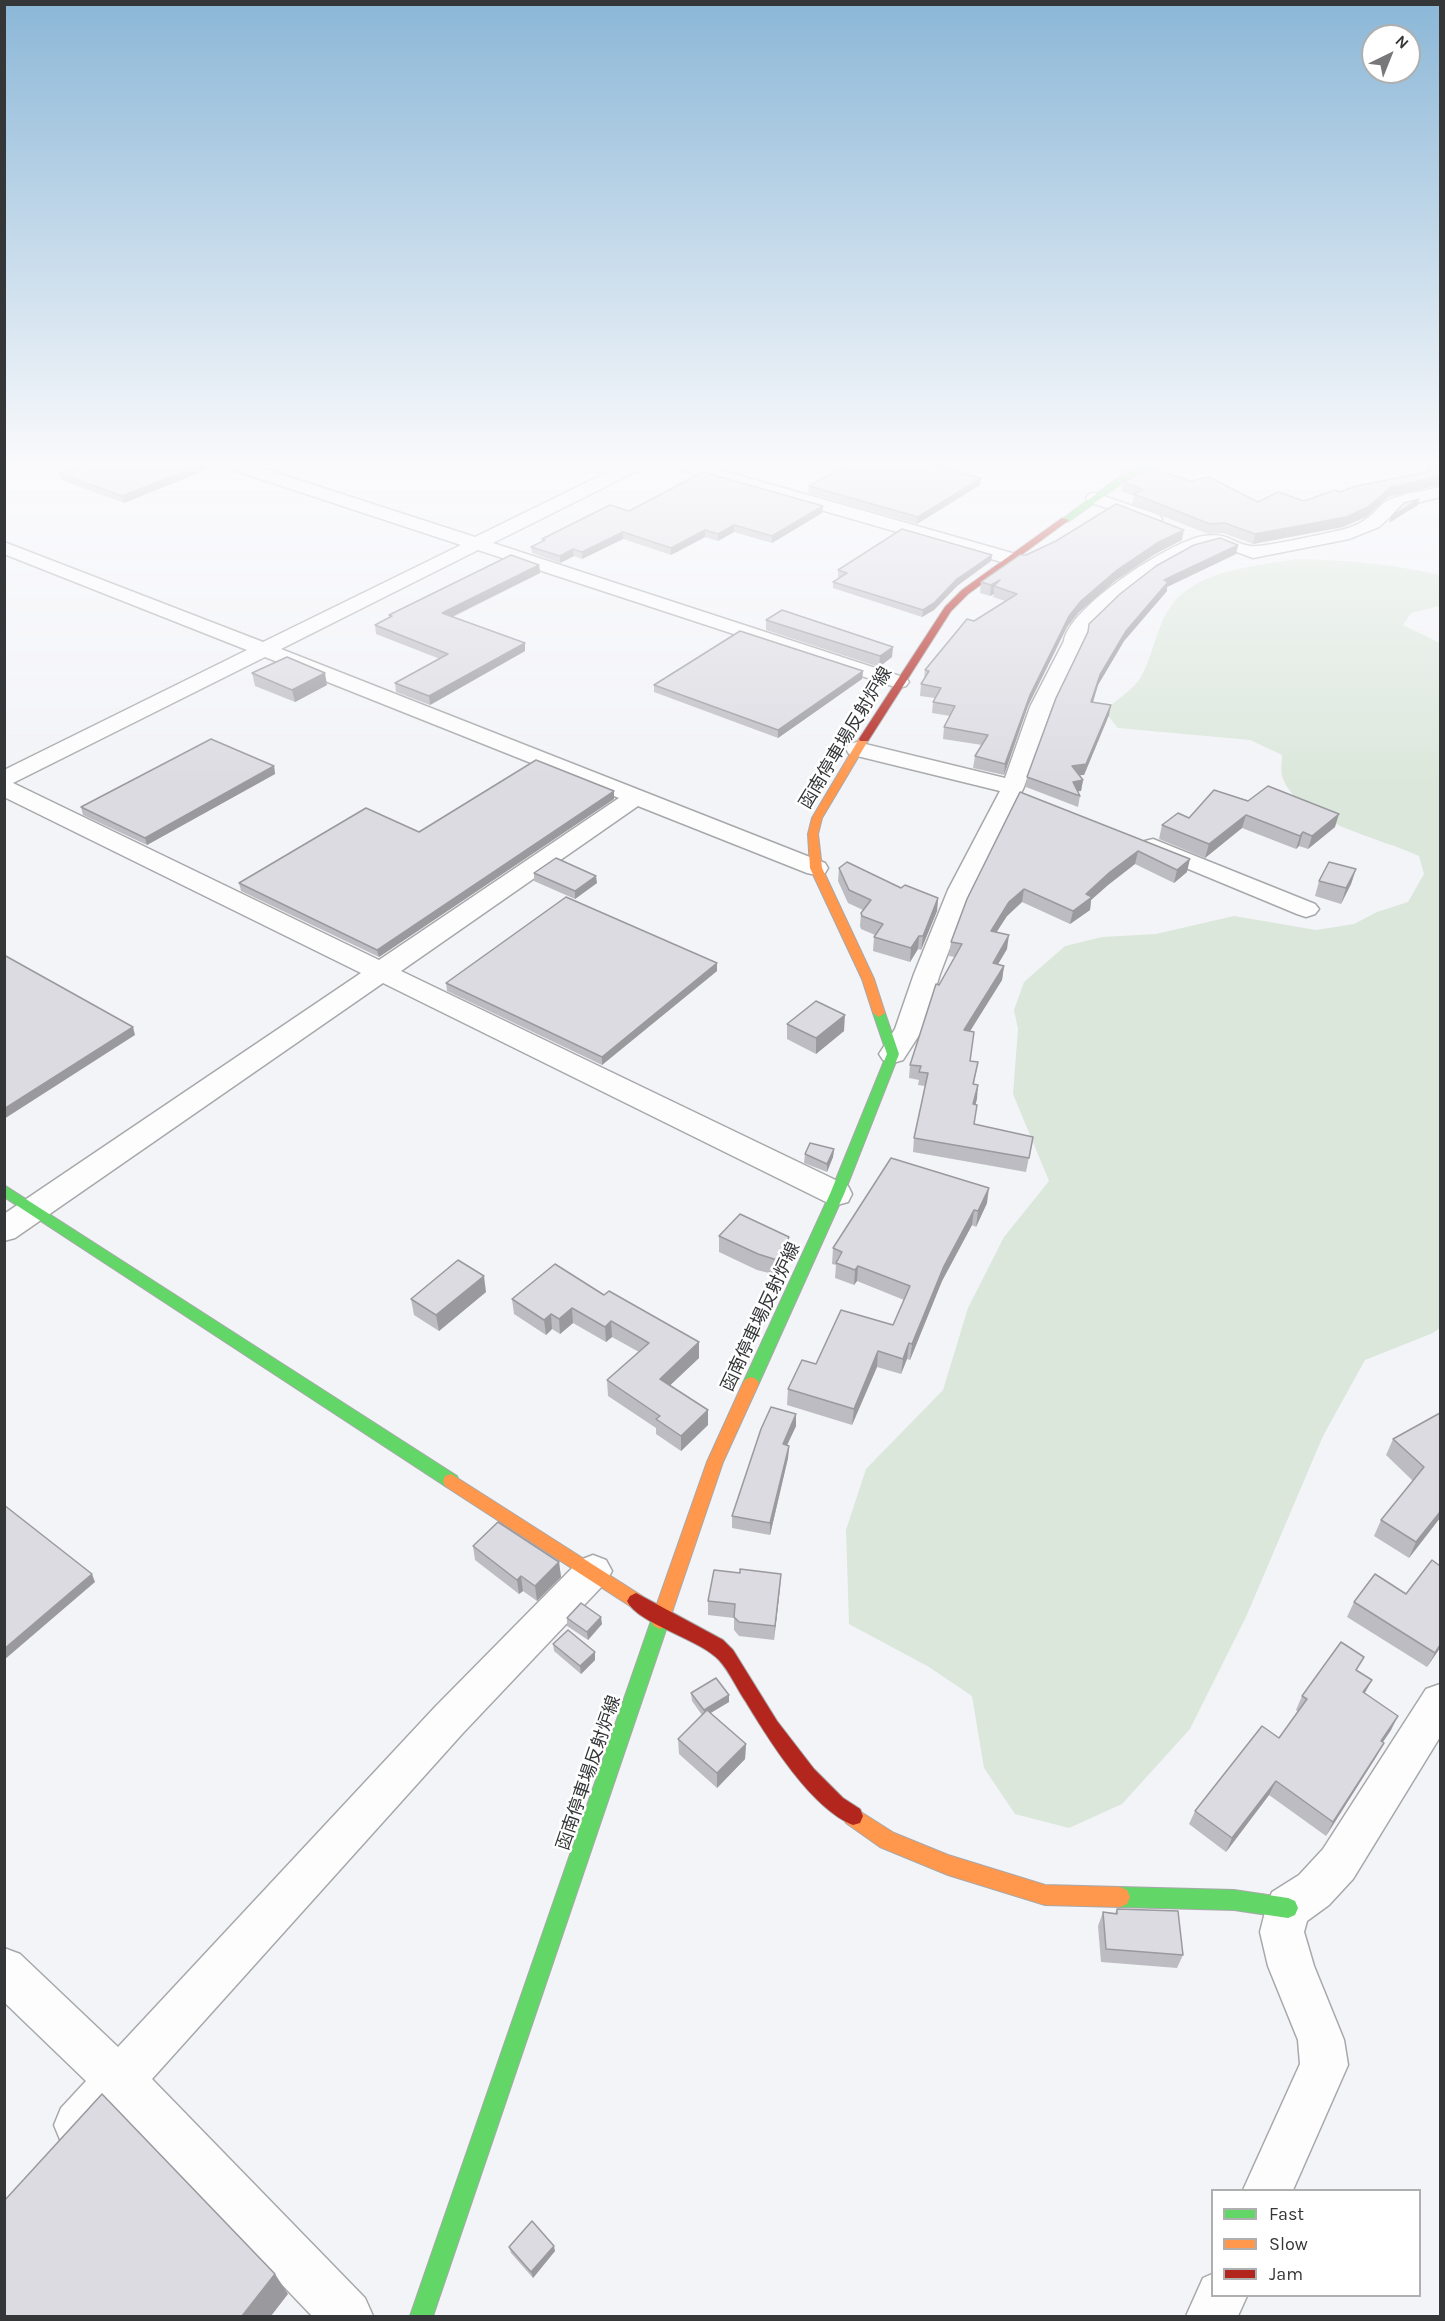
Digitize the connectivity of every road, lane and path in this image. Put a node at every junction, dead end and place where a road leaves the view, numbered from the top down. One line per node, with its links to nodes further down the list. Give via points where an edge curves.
1 (63, 570): 6 (street)
2 (424, 570): 6 (street)
3 (557, 570): 7 (street)
4 (996, 570): 7 (main road, 函南停車場反射炉線, via 948,609)
5 (1146, 570): 11 (street, via 1101,605 1076,633 1041,707)
6 (265, 650): 9 (street); 12 (street)
7 (899, 682): 8 (main road, 函南停車場反射炉線)
8 (857, 749): 11 (street); 14 (main road, 函南停車場反射炉線, via 817,818 813,834)
9 (4, 779)
10 (4, 788): 16 (street)
11 (1018, 792): 17 (street, via 960,890 909,1029)
12 (636, 797): 14 (street); 16 (street)
13 (1130, 837): 15 (street)
14 (816, 868): 17 (main road, 函南停車場反射炉線, via 868,979)
15 (1306, 909)
16 (380, 971): 19 (street); 20 (street)
17 (893, 1054): 19 (main road, 函南停車場反射炉線)
18 (4, 1190): 20 (main road)
19 (837, 1194): 23 (main road, 函南停車場反射炉線, via 715,1462)
20 (34, 1209): 21 (street); 22 (main road)
21 (4, 1230)
22 (593, 1571): 23 (main road); 27 (street, via 449,1720)
23 (662, 1618): 25 (main road, via 717,1646 807,1775 836,1804 887,1840 948,1865 1045,1894 1234,1900); 32 (main road, 函南停車場反射炉線)
24 (1440, 1702): 25 (street, via 1338,1864 1314,1890)
25 (1288, 1908): 29 (street, via 1282,1932 1291,1966 1321,2040 1324,2065)
26 (4, 1970): 27 (street)
27 (119, 2080): 28 (street); 31 (street)
28 (50, 2155)
29 (1268, 2189)
30 (1220, 2297): 33 (street)
31 (347, 2316)
32 (421, 2316)
33 (1212, 2316)

